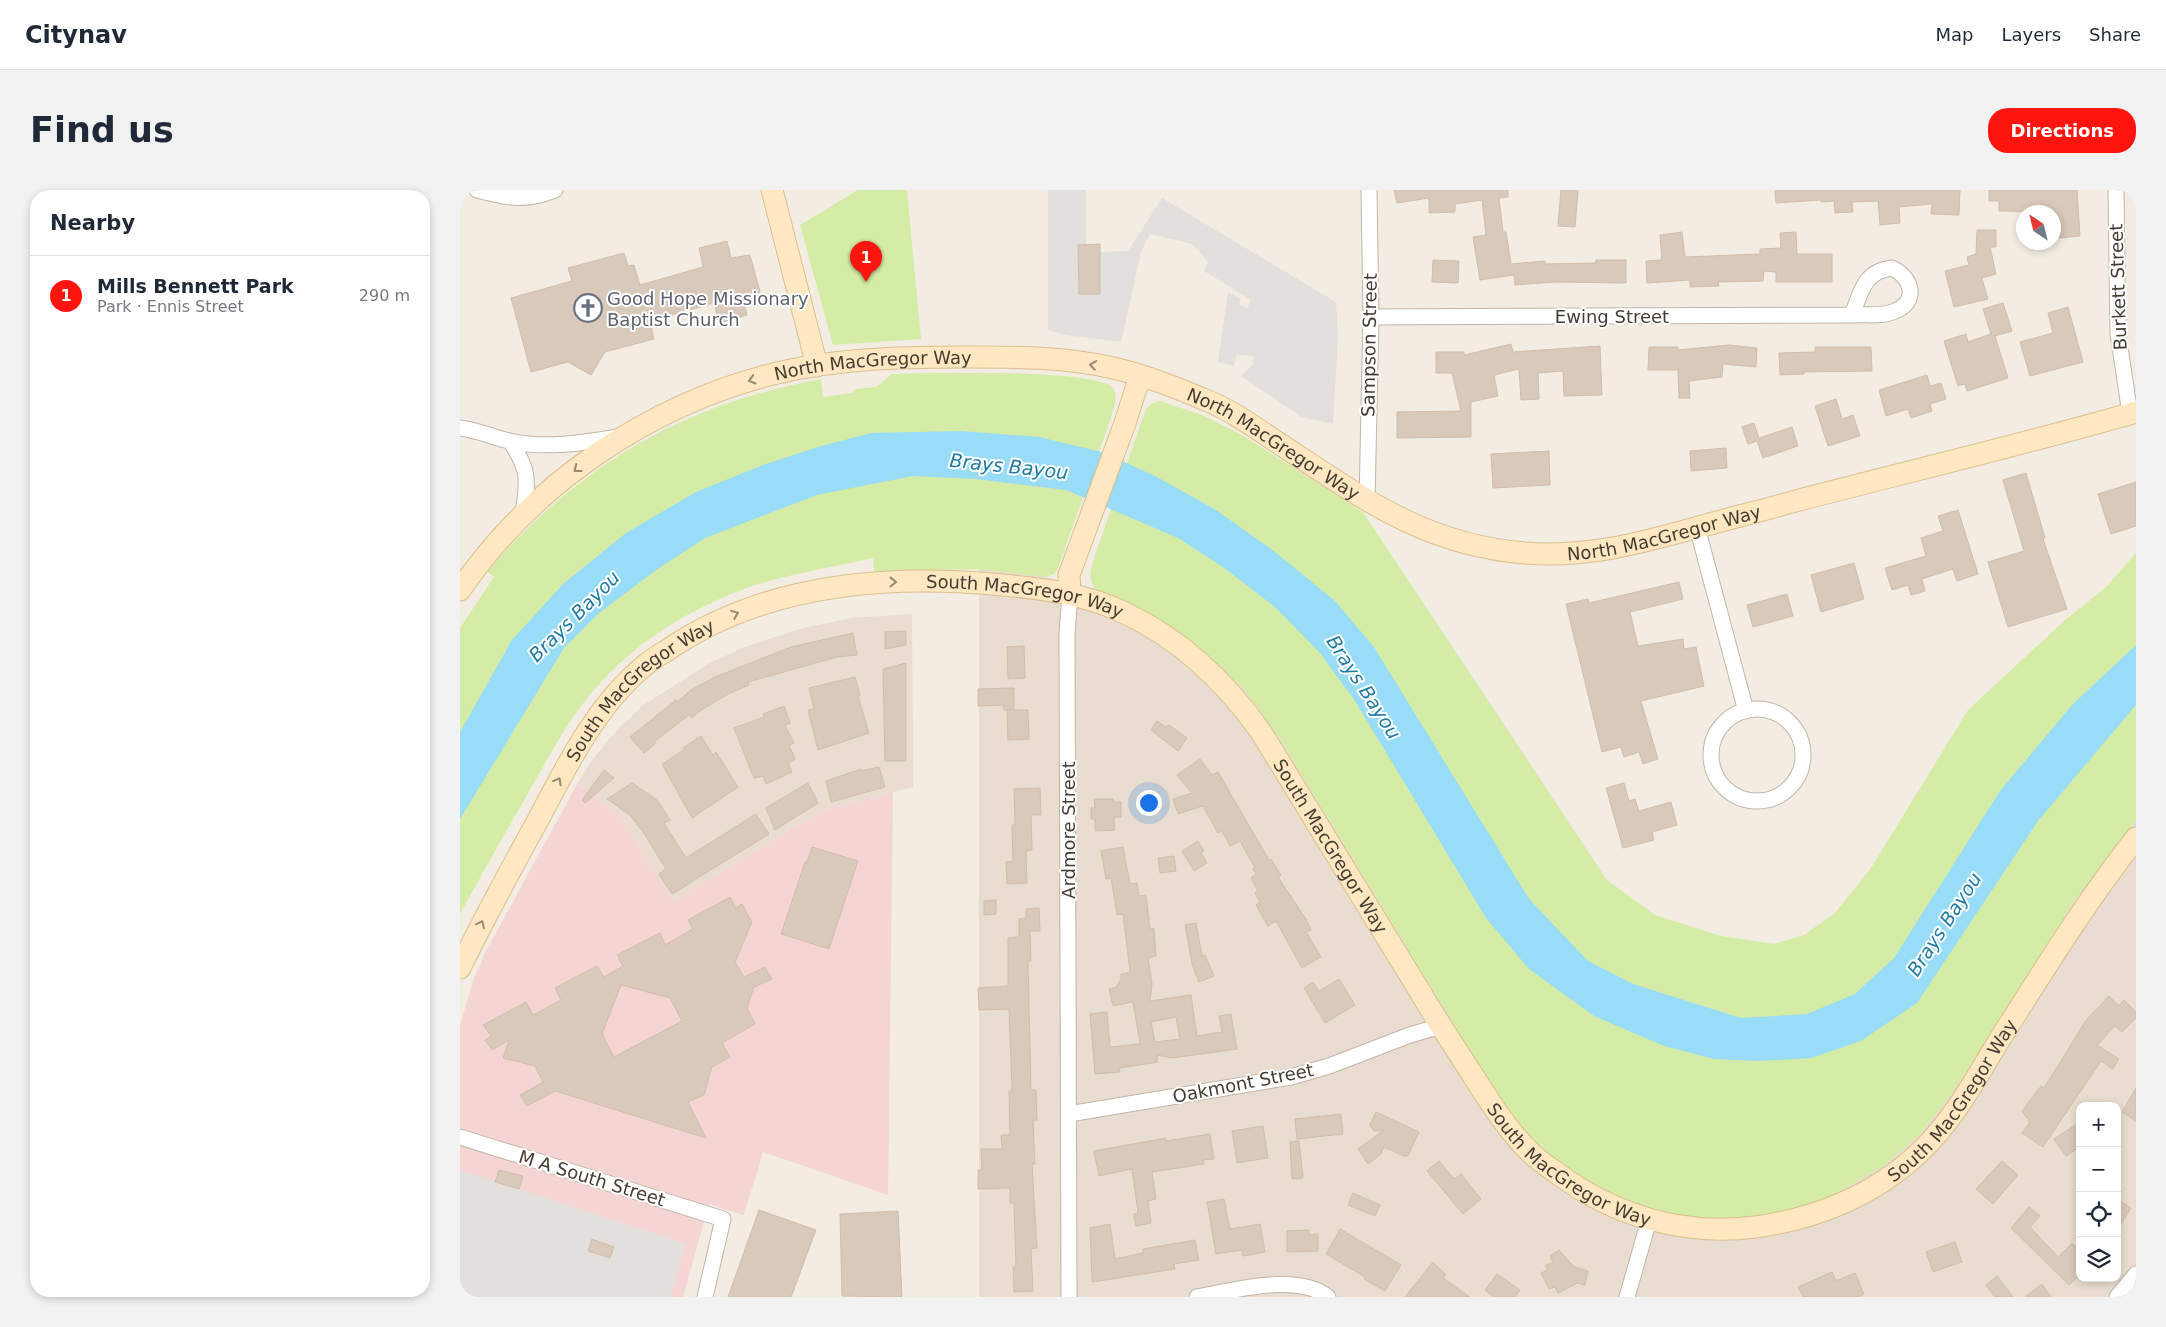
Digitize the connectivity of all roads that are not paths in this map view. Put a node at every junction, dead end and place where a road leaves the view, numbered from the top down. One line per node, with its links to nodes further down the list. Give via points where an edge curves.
1 (478, 190): 2 (street, via 525,199)
2 (555, 190)
3 (772, 190): 8 (main road)
4 (1369, 190): 7 (street, Sampson Street)
5 (2116, 190): 10 (street, Burkett Street, via 2118,334)
6 (1852, 315): 7 (street, Ewing Street)
7 (1371, 317): 14 (street, Sampson Street)
8 (817, 366): 9 (main road, North MacGregor Way, one-way to 8, via 1062,360 1026,358 891,358); 12 (main road, North MacGregor Way, one-way to 12, via 727,387 671,410)
9 (1140, 376): 14 (main road, North MacGregor Way, via 1212,403); 18 (main road, Ardmore Street, via 1070,576)
10 (2133, 413): 16 (main road, North MacGregor Way)
11 (460, 428): 13 (street)
12 (624, 436): 13 (street, via 575,444); 15 (main road, North MacGregor Way, one-way to 15, via 591,458)
13 (510, 441): 15 (street, via 527,476)
14 (1367, 501): 16 (main road, North MacGregor Way, via 1410,524 1446,538 1487,548 1551,555 1583,554 1631,545)
15 (523, 515): 17 (main road, North MacGregor Way, via 475,567)
16 (1697, 527): 19 (street)
17 (460, 590)
18 (1070, 593): 21 (main road, South MacGregor Way, one-way to 18, via 482,920 578,745 613,697 645,665 700,629 760,604 810,591 874,582 978,582); 22 (main road, South MacGregor Way, via 1124,612 1166,635 1202,663 1244,707); 23 (street, Ardmore Street, via 1067,636)
19 (1746, 710): 19 (street, via 1732,716 1714,738 1712,767 1718,780 1734,794 1754,801 1768,800 1782,794 1800,772 1802,743 1796,730 1774,712)
20 (2136, 838): 25 (main road, South MacGregor Way, via 2076,918 1951,1116 1921,1151 1893,1174 1856,1198 1778,1224 1732,1230 1684,1228)
21 (460, 968)
22 (1441, 1026): 23 (street, Oakmont Street, via 1291,1077); 25 (main road, South MacGregor Way, via 1508,1127 1533,1155 1575,1186 1612,1206)
23 (1069, 1114): 28 (street, Ardmore Street)
24 (460, 1137): 27 (street, M A South Street, via 724,1219)
25 (1649, 1220): 31 (street)
26 (2136, 1274): 32 (street)
27 (705, 1297)
28 (1069, 1297)
29 (1196, 1297): 30 (street, via 1273,1284 1301,1286)
30 (1328, 1297)
31 (1627, 1297)
32 (2117, 1297)

